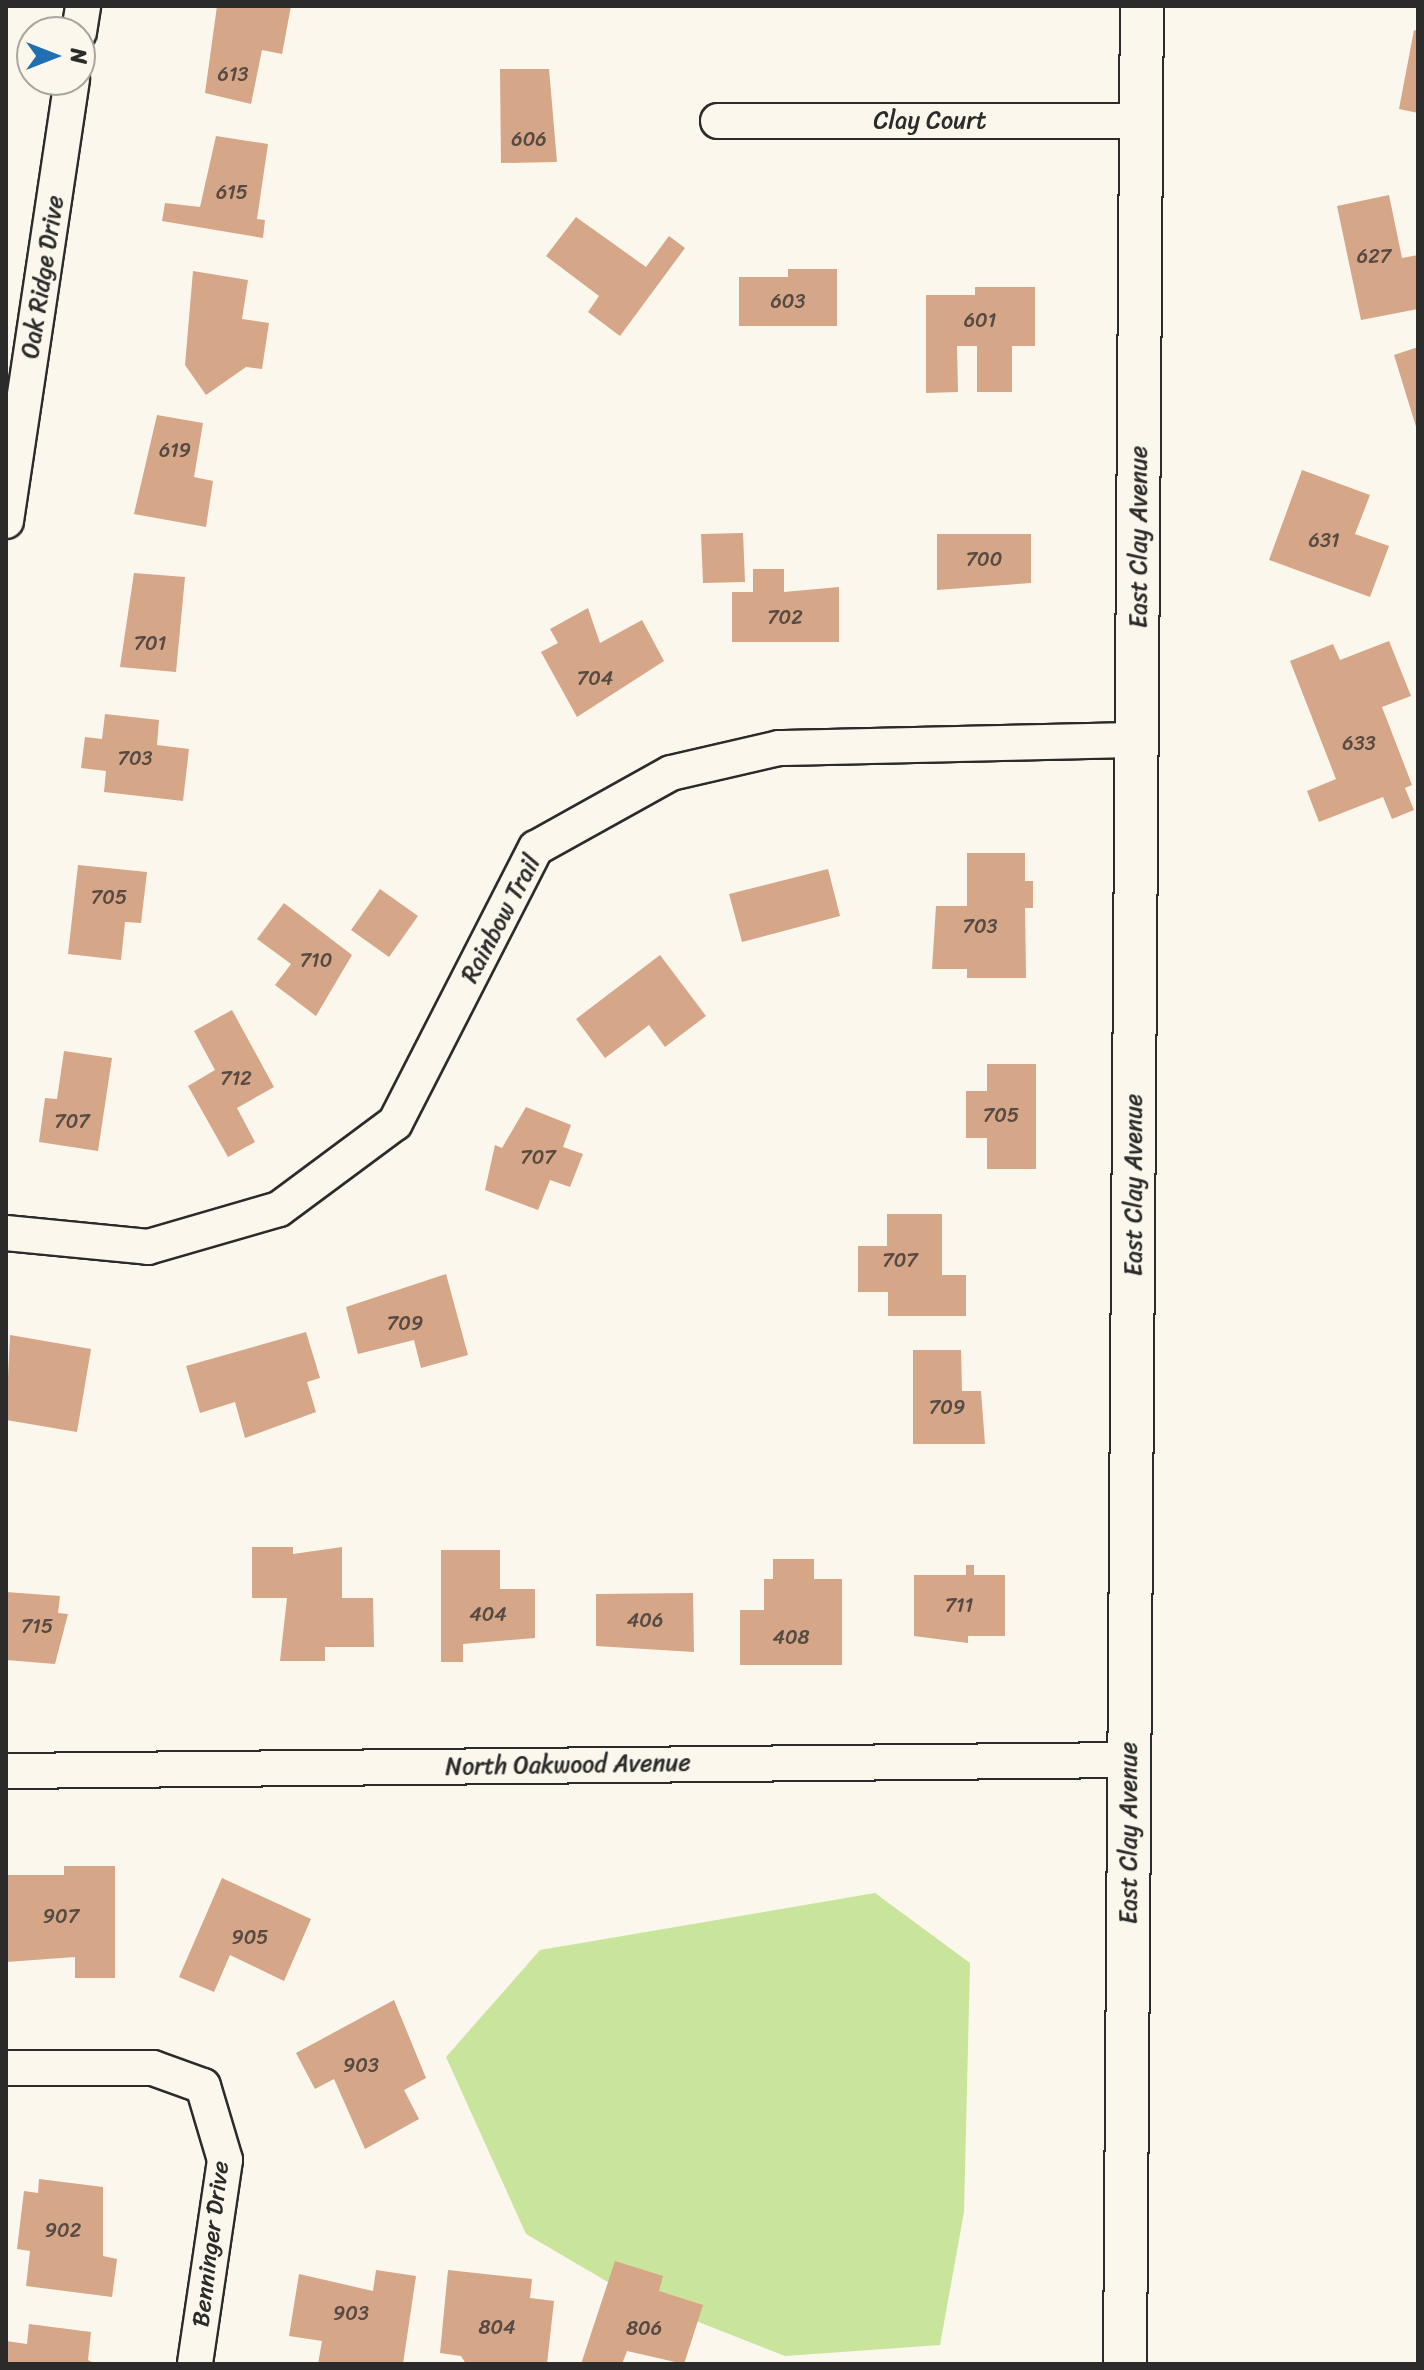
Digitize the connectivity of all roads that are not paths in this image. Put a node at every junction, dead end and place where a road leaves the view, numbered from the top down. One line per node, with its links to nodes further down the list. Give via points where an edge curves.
1 (1142, 6): 4 (street, East Clay Avenue)
2 (70, 96): 5 (street, Oak Ridge Drive)
3 (718, 121): 4 (street, Clay Court)
4 (1142, 121): 6 (street, East Clay Avenue)
5 (6, 521)
6 (1137, 740): 7 (street, Rainbow Trail, via 779,748 671,773 536,848 395,1123 279,1209 148,1247); 8 (street, East Clay Avenue)
7 (6, 1233)
8 (1130, 1760): 9 (street, North Oakwood Avenue); 12 (street, East Clay Avenue)
9 (6, 1771)
10 (6, 2068): 11 (street, Benninger Drive, via 153,2068 203,2086 225,2160)
11 (195, 2364)
12 (1125, 2364)

